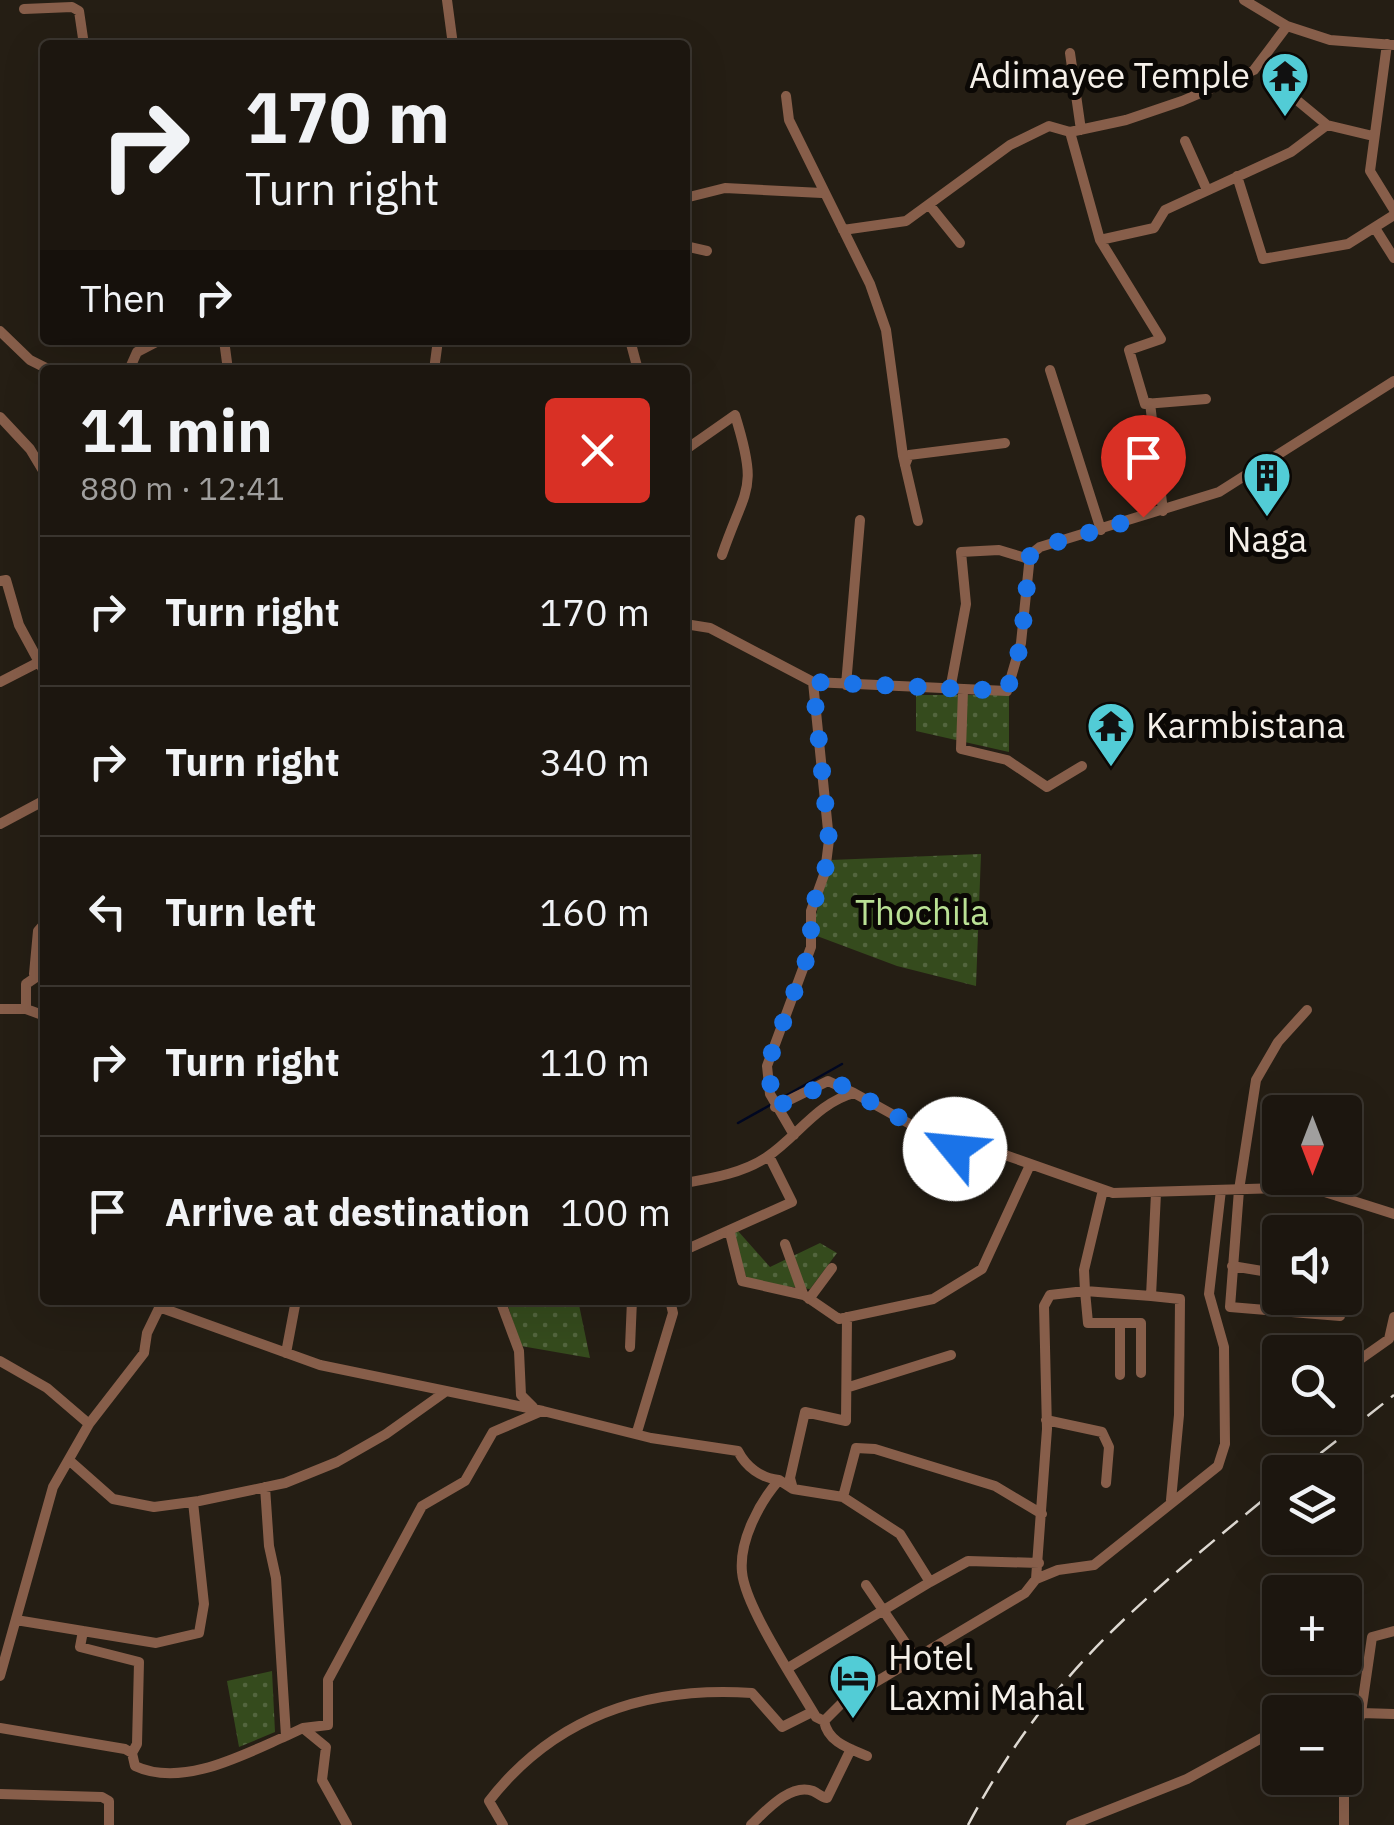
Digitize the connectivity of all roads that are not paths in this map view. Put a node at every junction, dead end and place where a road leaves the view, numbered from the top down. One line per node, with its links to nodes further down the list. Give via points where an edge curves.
1 (447, 0): 6 (street)
2 (1244, 0): 4 (street)
3 (24, 8): 5 (street, via 80,10)
4 (1287, 26): 7 (street, via 1330,40); 12 (street, via 1254,70 1145,114)
5 (83, 40)
6 (452, 40)
7 (1390, 45): 13 (street)
8 (1070, 53): 12 (street)
9 (1288, 92): 11 (street)
10 (786, 96): 17 (street, via 789,120)
11 (1327, 125): 13 (street); 15 (street, via 1291,152)
12 (1075, 131): 19 (street, via 1049,126 1010,145); 23 (street)
13 (1374, 136): 20 (street, via 1370,171)
14 (1184, 140): 16 (street)
15 (1237, 176): 16 (street); 21 (street, via 1262,260 1348,244)
16 (1208, 190): 23 (street, via 1165,210 1154,228)
17 (822, 193): 18 (street, via 725,188); 22 (street)
18 (690, 197)
19 (930, 207): 22 (street, via 906,220); 24 (street)
20 (1394, 212): 21 (street)
21 (1375, 228): 27 (street)
22 (843, 230): 39 (street, via 886,330)
23 (1100, 240): 35 (street, via 1161,339 1129,350 1144,404)
24 (960, 243)
25 (690, 247): 26 (street)
26 (707, 251)
27 (1394, 258)
28 (0, 331): 30 (street)
29 (150, 345): 31 (street)
30 (42, 365)
31 (131, 365)
32 (1050, 370): 44 (street)
33 (1394, 381): 41 (street, via 1219,492)
34 (1206, 399): 35 (street)
35 (1150, 403): 41 (street)
36 (0, 417): 40 (street)
37 (1005, 443): 39 (street, via 909,455)
38 (690, 446): 45 (street, via 736,414 749,481)
39 (905, 464): 43 (street)
40 (40, 466)
41 (1163, 510): 44 (street)
42 (860, 520): 52 (street)
43 (918, 521)
44 (1101, 530): 46 (street, via 1040,547)
45 (722, 555)
46 (1029, 559): 53 (street, via 999,550 961,552 966,604); 54 (street, via 1012,683 1007,691)
47 (0, 582): 49 (street, via 6,580)
48 (690, 625): 51 (street, via 710,628)
49 (39, 662): 50 (street)
50 (0, 682)
51 (813, 682): 52 (street); 65 (street, via 829,840 811,911 811,947 767,1066)
52 (846, 685): 53 (street)
53 (950, 690): 54 (street)
54 (963, 690): 55 (street, via 961,748 1007,760 1047,786)
55 (1082, 766)
56 (40, 803): 57 (street)
57 (0, 824)
58 (40, 929): 59 (street)
59 (40, 972): 61 (street, via 26,984)
60 (0, 1009): 61 (street)
61 (26, 1009): 63 (street)
62 (1307, 1010): 72 (street, via 1256,1080)
63 (40, 1014)
64 (854, 1093): 65 (street, via 828,1080); 66 (street, via 830,1099); 68 (street, via 955,1149)
65 (774, 1104): 66 (street)
66 (794, 1135): 67 (street)
67 (768, 1156): 69 (street); 75 (street, via 792,1202)
68 (1030, 1165): 70 (street); 91 (street, via 982,1269 933,1299)
69 (690, 1182)
70 (1103, 1190): 73 (street); 81 (street)
71 (1221, 1190): 72 (street); 73 (street); 115 (street, via 1209,1294 1224,1347 1224,1444 1218,1466)
72 (1239, 1190): 74 (street, via 1309,1187); 78 (street)
73 (1156, 1193): 82 (street)
74 (1394, 1214)
75 (730, 1233): 77 (street); 83 (street, via 742,1282)
76 (784, 1244): 83 (street)
77 (690, 1248)
78 (1232, 1266): 80 (street); 90 (street, via 1230,1307)
79 (832, 1268): 83 (street)
80 (1262, 1271)
81 (1085, 1291): 82 (street); 93 (street, via 1088,1323); 105 (street, via 1050,1295 1044,1306)
82 (1151, 1296): 115 (street, via 1180,1299)
83 (806, 1297): 91 (street, via 839,1319)
84 (161, 1305): 107 (street, via 144,1352)
85 (164, 1305): 95 (street)
86 (295, 1305): 95 (street)
87 (502, 1305): 104 (street, via 519,1351 522,1396)
88 (632, 1305): 94 (street)
89 (671, 1305): 108 (street)
90 (1340, 1316)
91 (847, 1317): 101 (street)
92 (1394, 1317): 97 (street, via 1389,1339)
93 (1120, 1323): 99 (street, via 1141,1323); 100 (street)
94 (630, 1348)
95 (286, 1353): 102 (street)
96 (951, 1355): 101 (street)
97 (1362, 1358)
98 (0, 1361): 107 (street)
99 (1141, 1373)
100 (1120, 1375)
101 (849, 1387): 113 (street, via 846,1420 805,1412)
102 (445, 1392): 103 (street); 112 (street, via 364,1449)
103 (523, 1407): 104 (street); 106 (street)
104 (543, 1410): 106 (street); 108 (street)
105 (1046, 1420): 111 (street, via 1102,1432 1109,1447); 117 (street)
106 (507, 1423): 135 (street, via 493,1432 465,1480 422,1506 328,1680 328,1726)
107 (89, 1424): 109 (street)
108 (637, 1432): 110 (street, via 738,1451 765,1478)
109 (70, 1461): 116 (street, via 113,1499 154,1506); 123 (street, via 54,1487)
110 (778, 1480): 113 (street); 127 (street, via 748,1535 742,1574)
111 (1106, 1483)
112 (265, 1487): 116 (street); 136 (street)
113 (793, 1489): 114 (street)
114 (843, 1497): 117 (street, via 851,1454 875,1449 995,1486); 120 (street, via 900,1534)
115 (1171, 1500): 119 (street, via 1094,1565)
116 (193, 1502): 124 (street, via 204,1604 200,1633 156,1643)
117 (1042, 1514): 118 (street)
118 (1040, 1563): 119 (street); 120 (street, via 968,1560)
119 (1036, 1580): 126 (street, via 1026,1593)
120 (930, 1582): 122 (street)
121 (866, 1585): 122 (street)
122 (885, 1608): 126 (street); 127 (street)
123 (16, 1620): 124 (street); 128 (street)
124 (82, 1631): 139 (street, via 80,1647 138,1662)
125 (1394, 1631): 129 (street, via 1372,1637)
126 (915, 1657): 133 (street)
127 (788, 1668): 130 (street)
128 (0, 1676)
129 (1362, 1706)
130 (812, 1712): 133 (street); 145 (street, via 782,1726 752,1693 719,1691 662,1694 612,1707 508,1776 489,1800)
131 (1362, 1713): 132 (street)
132 (1394, 1714)
133 (824, 1721): 138 (street, via 826,1734)
134 (0, 1728): 139 (street)
135 (303, 1728): 136 (street); 144 (street, via 326,1747 322,1780)
136 (286, 1736): 139 (street, via 229,1762 182,1771 140,1768)
137 (1262, 1738): 147 (street, via 1186,1779)
138 (851, 1749): 140 (street); 146 (street, via 827,1798 810,1790 788,1796)
139 (132, 1753)
140 (866, 1756)
141 (0, 1794): 143 (street, via 102,1797 109,1801)
142 (1345, 1795): 148 (street)
143 (109, 1825)
144 (347, 1825)
145 (503, 1825)
146 (751, 1825)
147 (1071, 1825)
148 (1344, 1825)

